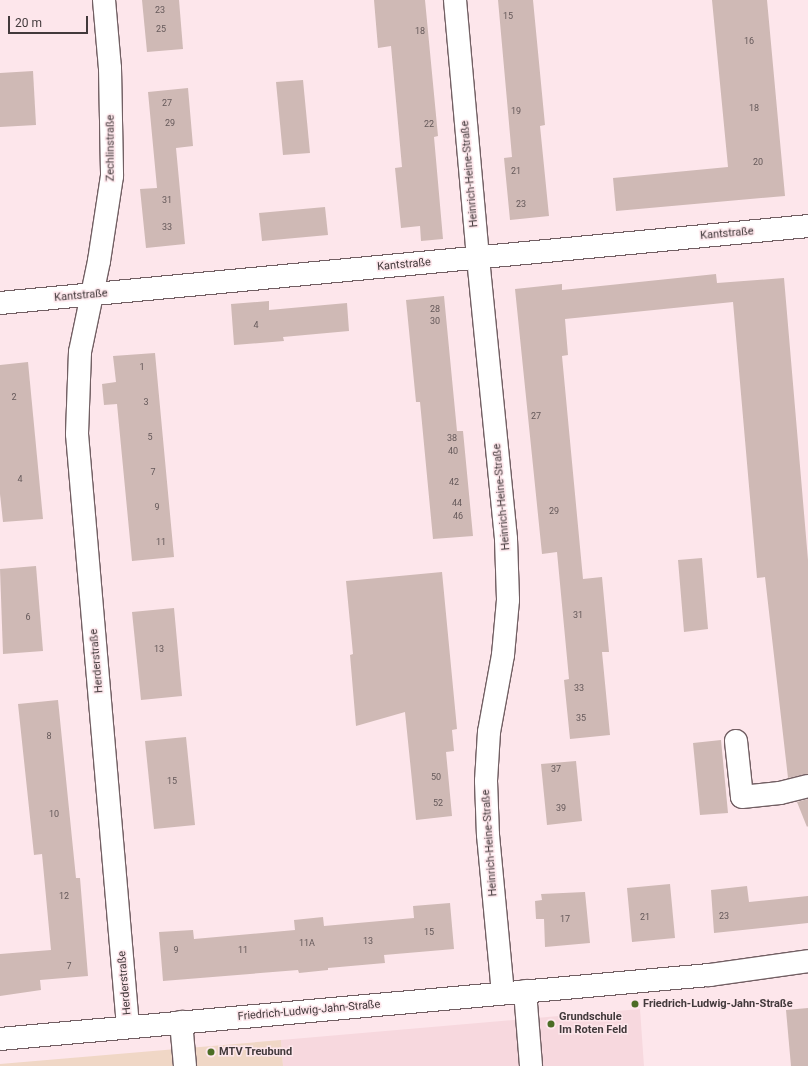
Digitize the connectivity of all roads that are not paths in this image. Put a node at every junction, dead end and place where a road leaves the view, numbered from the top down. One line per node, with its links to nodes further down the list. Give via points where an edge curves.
1 (104, 0): 5 (street, Zechlinstraße, via 110,68 112,176)
2 (455, 0): 4 (street, Heinrich-Heine-Straße)
3 (808, 226): 4 (street, Kantstraße)
4 (478, 258): 5 (street, Kantstraße); 11 (street, Heinrich-Heine-Straße, via 506,539 508,600 503,655 489,732 486,781 488,835)
5 (92, 295): 6 (street, Kantstraße); 13 (street, Herderstraße, via 80,352 78,434)
6 (0, 303)
7 (736, 741): 8 (street, via 742,797 780,793)
8 (808, 786)
9 (808, 961): 10 (street, Friedrich-Ludwig-Jahn-Straße, via 774,968 709,975)
10 (525, 991): 11 (street, Friedrich-Ludwig-Jahn-Straße); 16 (street)
11 (503, 993): 12 (street, Friedrich-Ludwig-Jahn-Straße)
12 (181, 1022): 13 (street, Friedrich-Ludwig-Jahn-Straße); 15 (street)
13 (128, 1027): 14 (street, Friedrich-Ludwig-Jahn-Straße)
14 (0, 1039)
15 (185, 1066)
16 (531, 1066)

